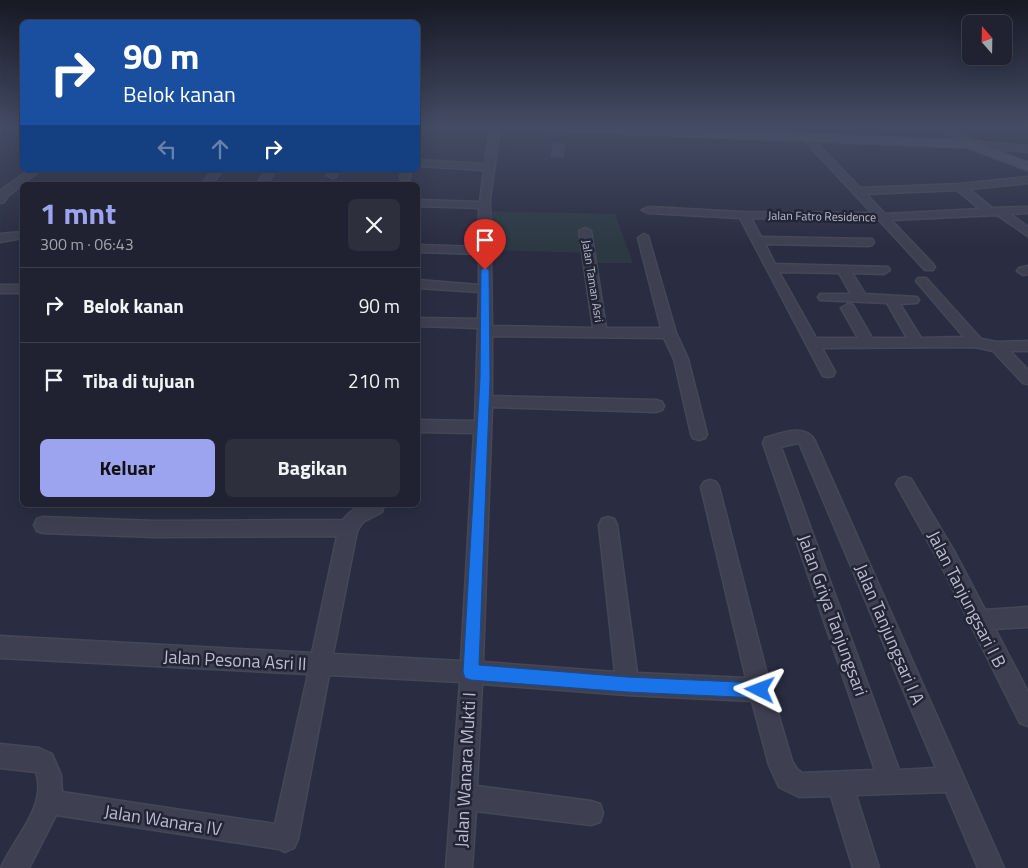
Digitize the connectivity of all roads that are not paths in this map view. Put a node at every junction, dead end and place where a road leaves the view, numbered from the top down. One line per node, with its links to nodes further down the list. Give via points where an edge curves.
1 (490, 167): 11 (street, Jalan Wanara Mukti I)
2 (835, 168): 8 (street, Jalan Fatro Residence)
3 (32, 172): 9 (street, via 3,194)
4 (216, 172): 6 (street)
5 (1028, 180): 7 (street)
6 (208, 182)
7 (960, 186): 8 (street); 14 (street)
8 (856, 190): 16 (street, Jalan Fatro Residence)
9 (0, 200)
10 (420, 203): 11 (street)
11 (485, 206): 25 (street, Jalan Wanara Mukti I)
12 (648, 210): 15 (street, Jalan Fatro Residence)
13 (1028, 210): 14 (street)
14 (995, 212): 16 (street); 18 (street)
15 (744, 215): 16 (street, Jalan Fatro Residence); 22 (street, Jalan Fatro Residence)
16 (882, 217): 26 (street)
17 (585, 231): 42 (street, Jalan Taman Asri)
18 (1028, 233)
19 (20, 235): 20 (street)
20 (0, 238)
21 (644, 238): 43 (street)
22 (758, 240): 23 (street, Jalan Fatro Residence); 27 (street, Jalan Fatro Residence)
23 (868, 242)
24 (420, 248): 25 (street)
25 (485, 252): 32 (street, Jalan Wanara Mukti I)
26 (929, 266)
27 (771, 268): 28 (street); 47 (street)
28 (844, 270): 29 (street); 36 (street)
29 (884, 270)
30 (922, 281): 46 (street)
31 (420, 284): 32 (street)
32 (485, 288): 41 (street, Jalan Wanara Mukti I)
33 (0, 289): 34 (street)
34 (20, 290)
35 (825, 297): 36 (street)
36 (861, 299): 37 (street)
37 (891, 299): 38 (street); 45 (street)
38 (912, 300)
39 (848, 308): 44 (street)
40 (420, 322): 41 (street, Jalan Taman Asri)
41 (486, 328): 42 (street, Jalan Taman Asri); 52 (street, Jalan Wanara Mukti I)
42 (600, 331): 43 (street, Jalan Taman Asri)
43 (669, 333): 56 (street, via 681,359)
44 (867, 342): 45 (street); 47 (street)
45 (917, 342): 46 (street)
46 (976, 342): 49 (street)
47 (812, 343): 50 (street)
48 (1028, 346): 49 (street)
49 (997, 347): 51 (street)
50 (828, 372)
51 (1028, 379)
52 (484, 401): 53 (street); 55 (street, Jalan Wanara Mukti I)
53 (656, 406)
54 (420, 426): 55 (street)
55 (482, 427): 68 (street, Jalan Wanara Mukti I)
56 (699, 434)
57 (772, 448): 73 (street, Jalan Tanjungsari I A, via 771,444 800,436 807,441); 74 (street, Jalan Griya Tanjungsari)
58 (906, 484): 65 (street, Jalan Tanjungsari I B)
59 (710, 487): 70 (street)
60 (376, 507): 63 (street, via 357,516)
61 (44, 525): 63 (street, via 174,529)
62 (608, 525): 69 (street)
63 (348, 528): 67 (street)
64 (1028, 618): 65 (street)
65 (978, 620): 71 (street, Jalan Tanjungsari I B)
66 (0, 647): 67 (street, Jalan Pesona Asri II)
67 (320, 665): 68 (street, Jalan Pesona Asri II); 77 (street, Jalan Wanara IV, via 280,838)
68 (471, 672): 69 (street, Jalan Pesona Asri II); 76 (street, Jalan Wanara Mukti I)
69 (627, 684): 70 (street, Jalan Pesona Asri II)
70 (760, 690): 75 (street, via 781,765 788,778 799,785)
71 (1028, 715)
72 (0, 756): 77 (street, via 44,762 51,781)
73 (953, 780): 74 (street); 83 (street, Jalan Tanjungsari I A)
74 (892, 783): 75 (street)
75 (835, 785): 81 (street); 82 (street)
76 (464, 797): 78 (street); 80 (street, Jalan Wanara Mukti I)
77 (49, 802): 79 (street)
78 (591, 813)
79 (14, 868)
80 (460, 868)
81 (856, 868)
82 (866, 868)
83 (991, 868)

